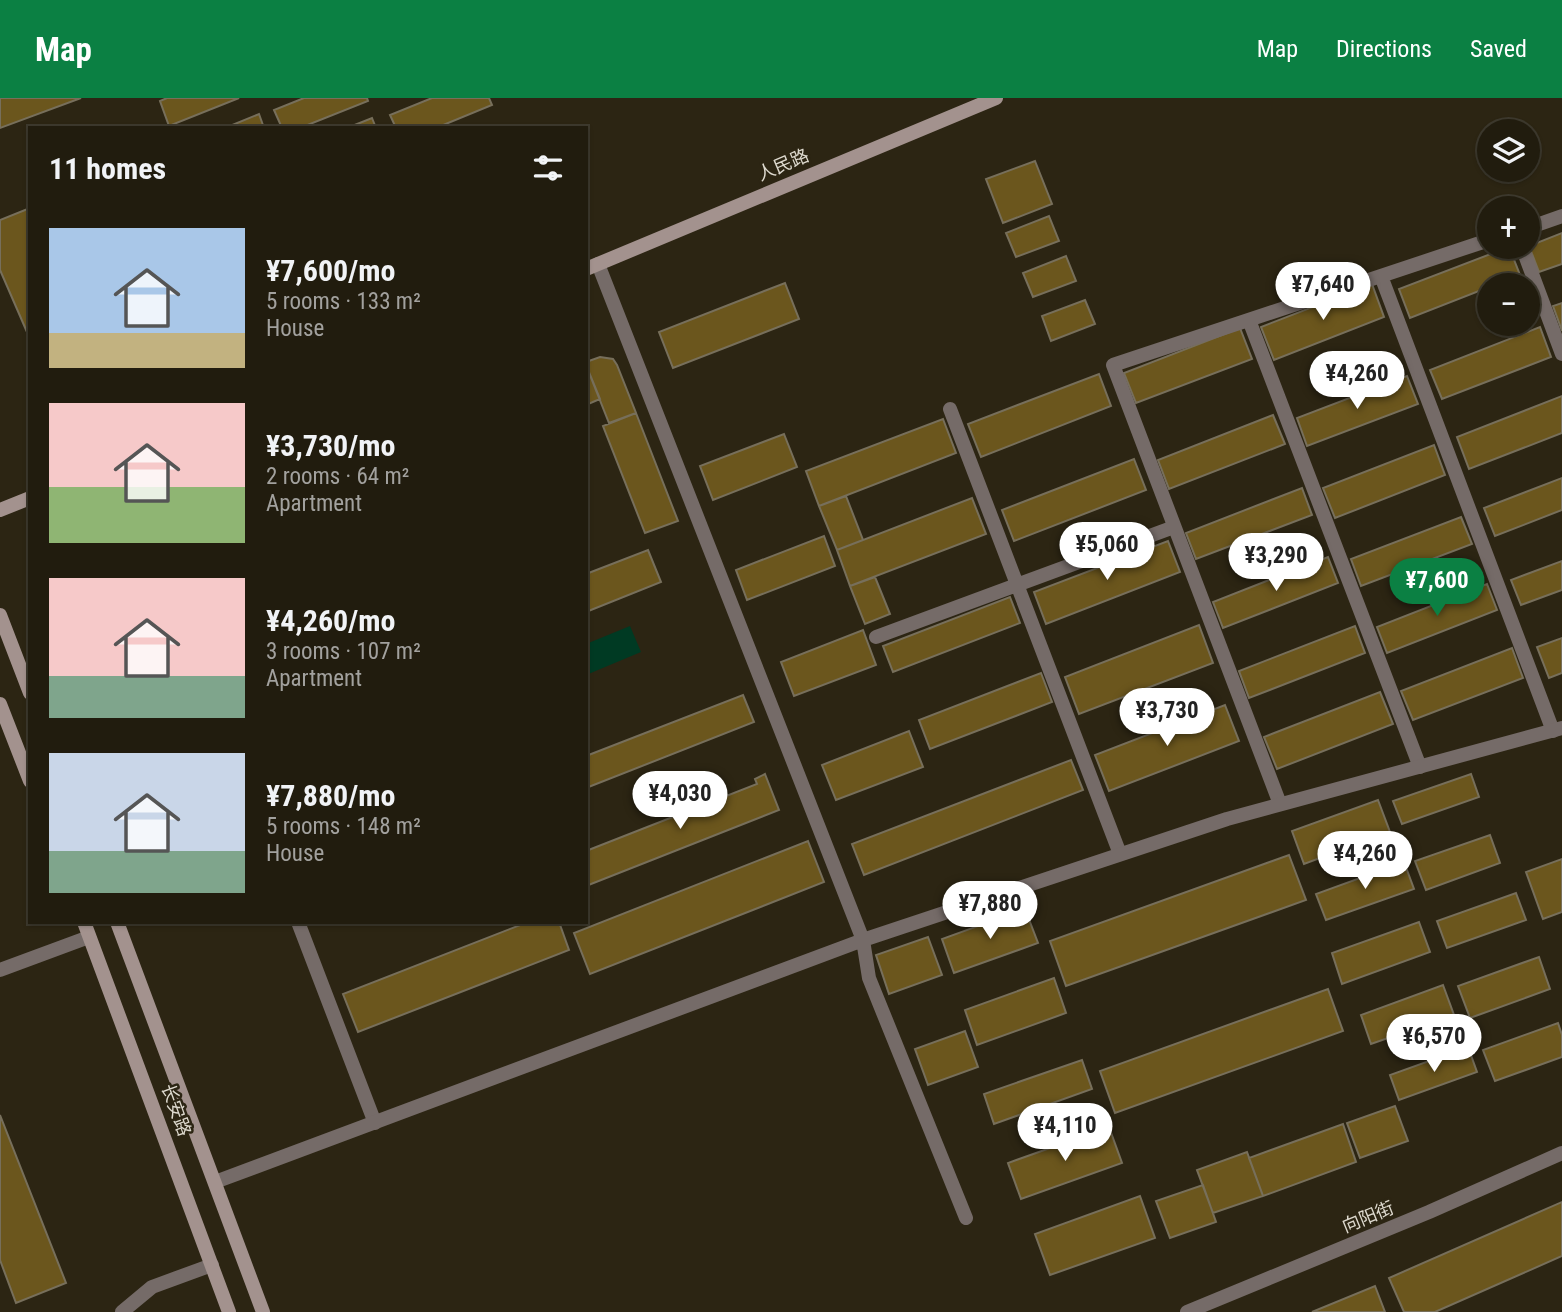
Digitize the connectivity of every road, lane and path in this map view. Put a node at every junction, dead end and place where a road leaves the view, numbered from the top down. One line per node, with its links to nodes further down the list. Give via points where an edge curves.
1 (996, 98): 6 (main road, 人民路)
2 (1562, 216): 3 (street)
3 (1540, 224)
4 (1477, 244): 7 (street)
5 (1526, 259): 9 (street)
6 (592, 266): 28 (street)
7 (1381, 276): 8 (street); 19 (street)
8 (1249, 320): 13 (street, via 1113,365); 20 (street)
9 (1562, 354)
10 (950, 409): 14 (street)
11 (28, 499): 12 (main road)
12 (0, 510)
13 (1174, 527): 14 (street); 22 (street)
14 (1017, 585): 16 (street); 23 (street)
15 (0, 615): 17 (main road)
16 (876, 637)
17 (28, 688)
18 (0, 704): 21 (main road)
19 (1558, 729): 20 (street)
20 (1420, 766): 22 (street)
21 (28, 776)
22 (1280, 804): 23 (street)
23 (1120, 854): 28 (street)
24 (85, 924): 27 (main road, 长安路)
25 (118, 924): 32 (main road, 长安路)
26 (299, 924): 30 (street)
27 (89, 937): 29 (street); 34 (main road, 长安路)
28 (863, 940): 30 (street); 33 (street, via 869,978)
29 (0, 970)
30 (375, 1122): 32 (street)
31 (1562, 1153): 38 (street, 向阳街)
32 (215, 1182): 37 (main road, 长安路)
33 (966, 1218)
34 (212, 1265): 35 (street, via 152,1287); 36 (main road, 长安路)
35 (122, 1312)
36 (229, 1312)
37 (263, 1312)
38 (1188, 1312)

